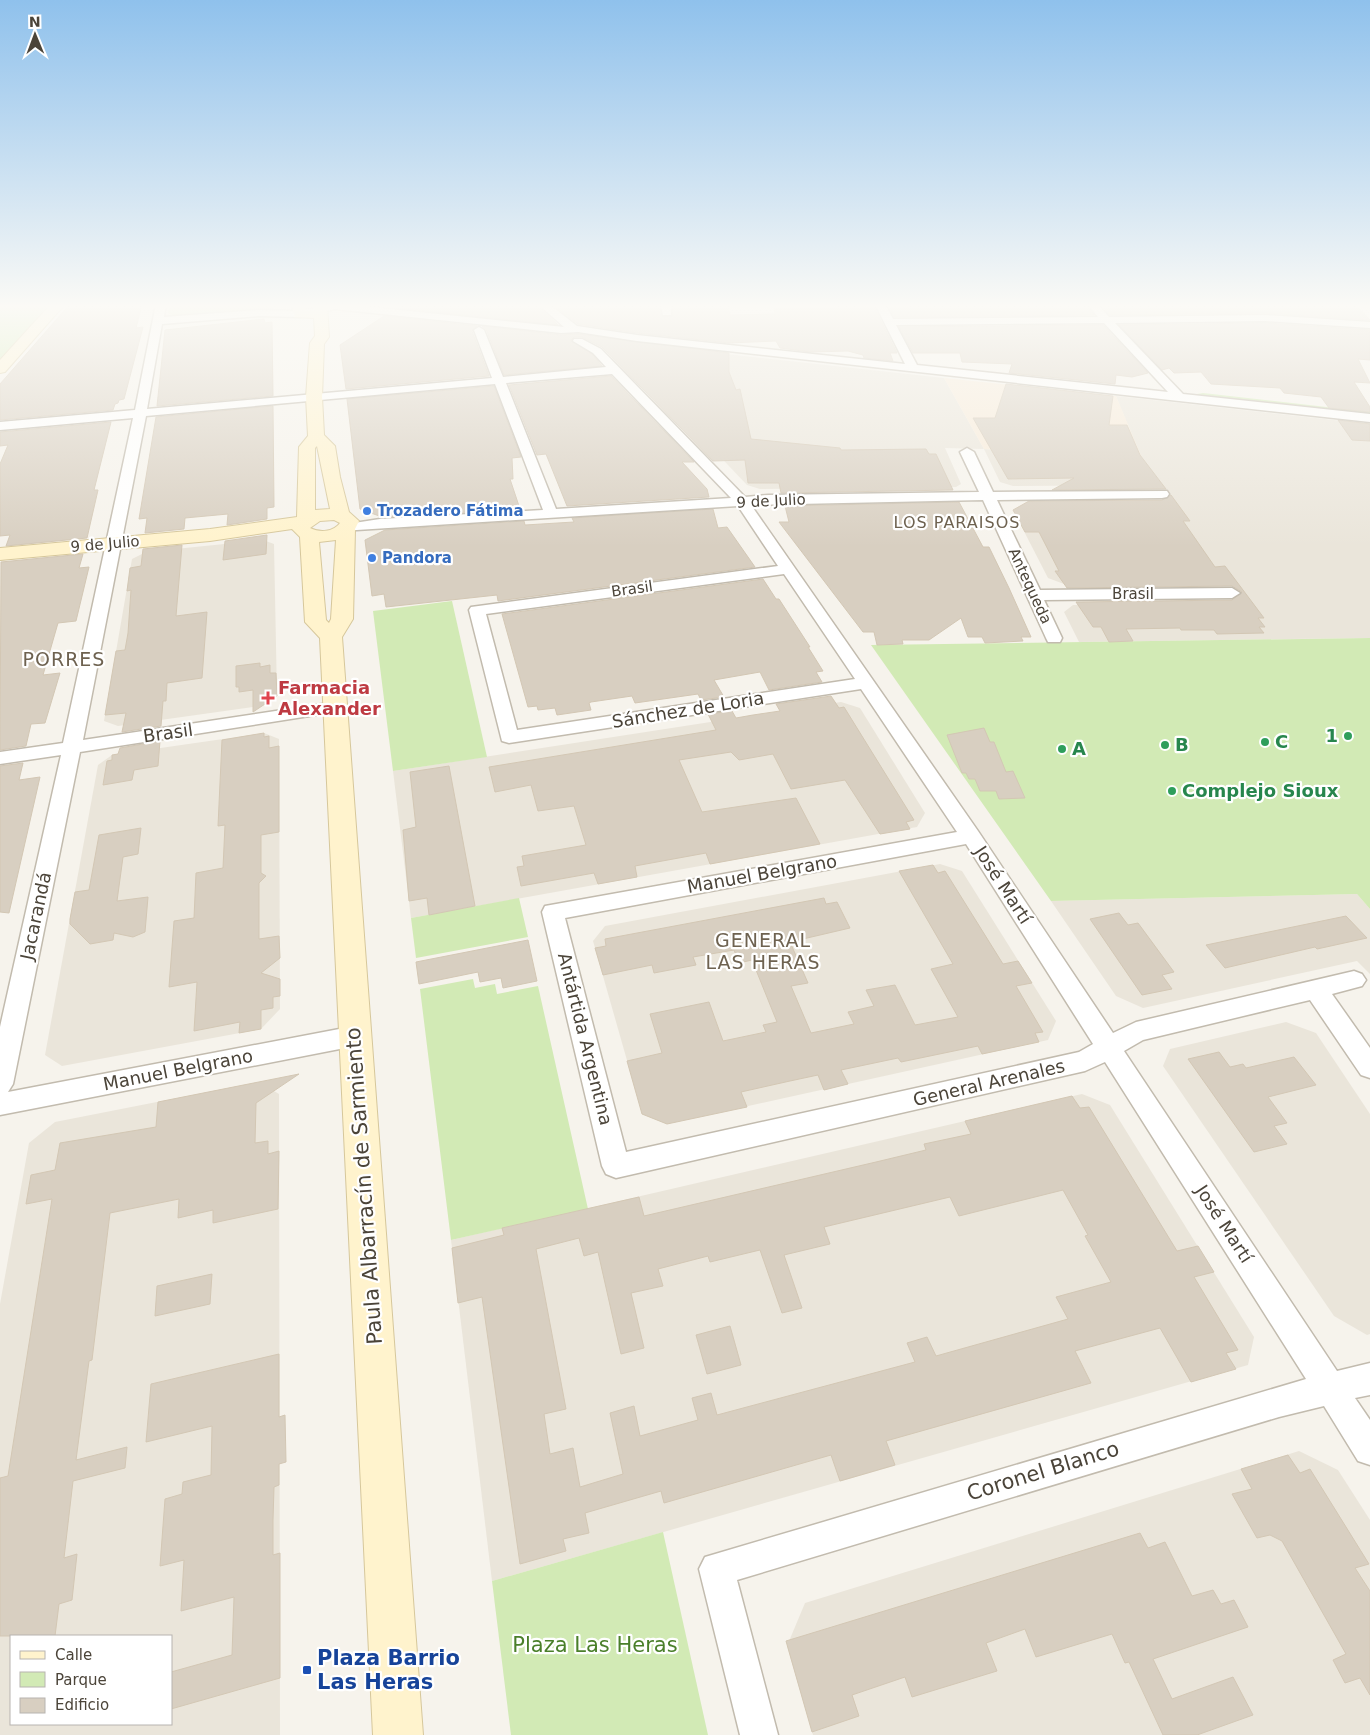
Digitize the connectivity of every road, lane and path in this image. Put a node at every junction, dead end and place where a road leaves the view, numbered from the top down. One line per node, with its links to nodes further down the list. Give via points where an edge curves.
1 (145, 385): 11 (street, Jacarandá)
2 (315, 385): 8 (main road)
3 (454, 385): 8 (street)
4 (502, 385): 19 (street)
5 (630, 385): 18 (street, José Martí)
6 (1068, 385): 9 (street)
7 (1168, 386): 9 (street); 10 (street)
8 (314, 397): 11 (street); 14 (main road)
9 (1178, 397): 12 (street)
10 (1370, 408)
11 (140, 412): 13 (street); 22 (street, Jacarandá)
12 (1370, 418)
13 (0, 426)
14 (316, 437): 20 (main road, via 327,446 331,477); 21 (main road, via 307,447)
15 (967, 452): 17 (street, Antequeda)
16 (1162, 494): 17 (street, 9 de Julio)
17 (988, 496): 18 (street, 9 de Julio, via 768,498); 26 (street, Antequeda)
18 (742, 502): 19 (street, 9 de Julio); 24 (street, José Martí)
19 (551, 514): 20 (street, 9 de Julio)
20 (346, 523): 21 (main road, 9 de Julio, via 331,535); 27 (main road, via 342,619)
21 (305, 527): 22 (main road, 9 de Julio); 27 (main road, via 316,622)
22 (115, 544): 23 (main road, 9 de Julio); 32 (street, Jacarandá)
23 (0, 554)
24 (788, 569): 29 (street, José Martí); 31 (street, Brasil, via 477,610)
25 (1232, 593): 26 (street, Brasil)
26 (1034, 594): 28 (street, Antequeda)
27 (331, 636): 30 (main road, Paula Albarracín de Sarmiento)
28 (1054, 638)
29 (866, 683): 31 (street, Sánchez de Loria); 34 (street, José Martí)
30 (335, 707): 32 (street, Brasil); 38 (main road, Paula Albarracín de Sarmiento)
31 (509, 737)
32 (72, 748): 33 (street, Brasil); 41 (street, Jacarandá)
33 (0, 758)
34 (971, 836): 35 (street, Manuel Belgrano); 39 (street, José Martí)
35 (554, 912): 43 (street, Antártida Argentina)
36 (1354, 980): 37 (street, General Arenales)
37 (1315, 989): 39 (street, General Arenales, via 1136,1032); 40 (street)
38 (355, 1036): 42 (street, Manuel Belgrano); 47 (main road, Paula Albarracín de Sarmiento)
39 (1109, 1048): 43 (street, General Arenales, via 1086,1061); 45 (street, José Martí)
40 (1370, 1068)
41 (0, 1084)
42 (0, 1104)
43 (616, 1166)
44 (1370, 1380): 45 (street, Coronel Blanco)
45 (1331, 1389): 46 (street, José Martí); 48 (street, Coronel Blanco, via 1279,1401 717,1569)
46 (1370, 1449)
47 (398, 1735)
48 (759, 1735)

